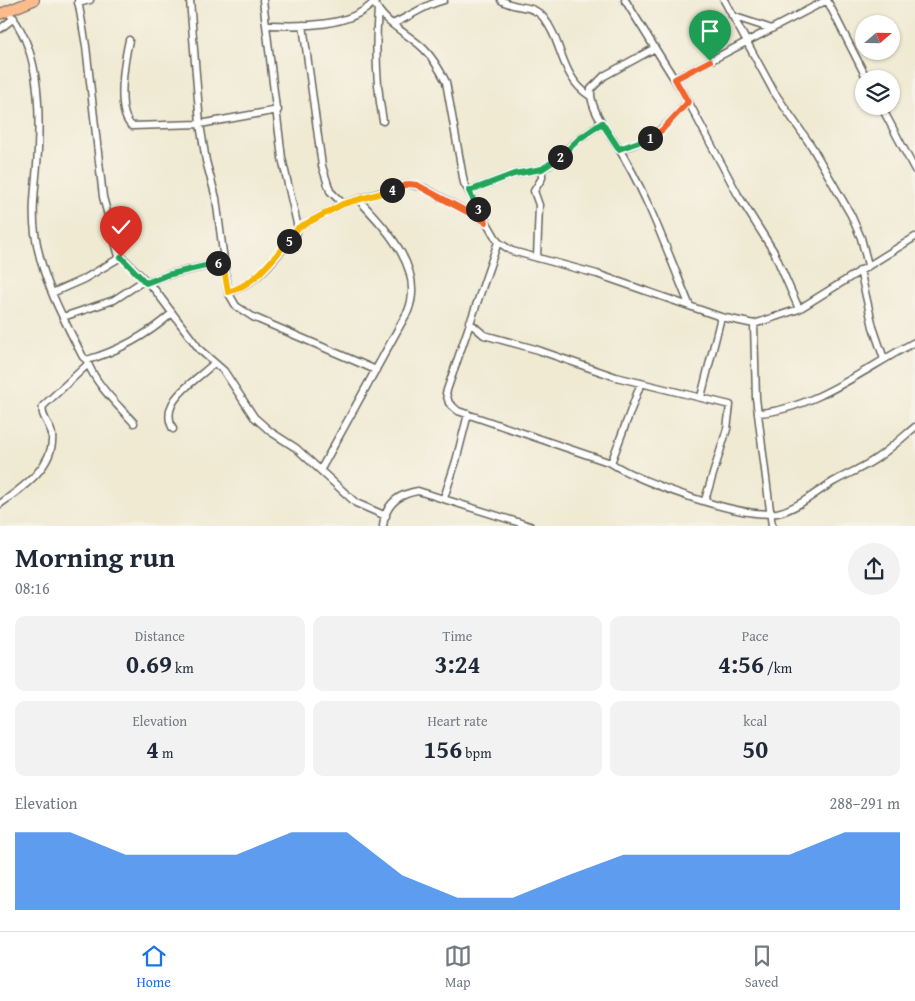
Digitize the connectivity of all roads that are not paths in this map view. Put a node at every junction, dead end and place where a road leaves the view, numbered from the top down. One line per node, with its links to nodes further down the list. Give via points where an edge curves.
1 (34, 0): 13 (highway)
2 (90, 0): 11 (street)
3 (190, 0): 31 (street)
4 (264, 0): 16 (street)
5 (444, 0): 15 (street, via 427,5)
6 (501, 0): 25 (street, via 512,7 528,7 542,16 565,66 579,87)
7 (625, 0): 22 (street)
8 (724, 0): 14 (street)
9 (827, 0): 18 (street); 23 (street)
10 (373, 1): 12 (street); 17 (street, via 365,11 355,15)
11 (78, 2): 42 (street, via 103,197 114,246)
12 (378, 9): 15 (street); 29 (street, via 376,44)
13 (7, 14): 19 (street); 49 (street, via 28,43 34,70 38,148 34,231 42,268)
14 (732, 16): 18 (street); 21 (street)
15 (392, 24): 35 (street, via 424,49 446,82 460,171)
16 (268, 25): 17 (street); 27 (street)
17 (303, 25): 37 (street, via 322,166 330,191)
18 (769, 28): 21 (street)
19 (0, 29)
20 (129, 40): 31 (street, via 123,76 129,124 139,127)
21 (746, 42): 24 (street); 45 (street, via 851,215)
22 (655, 48): 24 (street); 25 (street, via 604,76 591,89)
23 (862, 70)
24 (675, 79): 26 (street)
25 (590, 96): 30 (street)
26 (688, 102): 32 (street, via 656,135); 51 (street, via 738,195 774,252)
27 (278, 110): 31 (street); 39 (street, via 282,158)
28 (886, 115): 34 (street)
29 (382, 121)
30 (602, 123): 32 (street); 33 (street)
31 (200, 124): 44 (street, via 216,198)
32 (619, 149): 50 (street)
33 (542, 169): 35 (street, via 514,174); 43 (street, via 542,178 534,192 539,205)
34 (915, 170)
35 (469, 191): 38 (street)
36 (359, 200): 37 (street); 38 (street, via 409,184 417,185); 61 (street, via 388,230 405,261 413,290 408,311)
37 (343, 204): 39 (street)
38 (486, 222): 41 (street)
39 (298, 228): 48 (street, via 257,277 248,285)
40 (915, 237): 45 (street)
41 (498, 242): 43 (street, via 512,252); 55 (street)
42 (121, 257): 47 (street); 49 (street)
43 (537, 258): 50 (street)
44 (223, 262): 47 (street); 48 (street)
45 (868, 265): 46 (street)
46 (860, 270): 51 (street); 58 (street)
47 (145, 282): 52 (street, via 155,290); 54 (street, via 114,300)
48 (228, 292): 61 (street, via 236,306 253,317)
49 (52, 293): 54 (street)
50 (689, 304): 53 (street)
51 (799, 309): 56 (street)
52 (171, 314): 59 (street, via 137,339); 60 (street)
53 (721, 317): 56 (street); 63 (street)
54 (62, 318): 59 (street)
55 (469, 322): 62 (street, via 484,335); 65 (street, via 446,393 449,403)
56 (754, 324): 64 (street)
57 (915, 342): 58 (street)
58 (884, 359): 64 (street, via 790,409)
59 (87, 362): 66 (street, via 100,385); 73 (street, via 43,406 52,434 45,464)
60 (214, 363): 68 (street, via 175,400 168,413); 70 (street, via 224,372 254,417)
61 (376, 370): 70 (street)
62 (641, 383): 63 (street); 69 (street)
63 (701, 397): 72 (street, via 730,405 727,429)
64 (758, 413): 74 (street)
65 (468, 414): 69 (street); 71 (street)
66 (134, 423)
67 (915, 427): 74 (street, via 876,459 797,504)
68 (173, 429)
69 (611, 463): 72 (street, via 652,484)
70 (321, 469): 75 (street, via 356,503)
71 (444, 498): 75 (street, via 418,491 407,493 389,506); 77 (street)
72 (705, 500): 74 (street, via 739,510)
73 (0, 504)
74 (770, 514): 78 (street)
75 (386, 516): 76 (street)
76 (383, 526)
77 (530, 526)
78 (772, 526)

